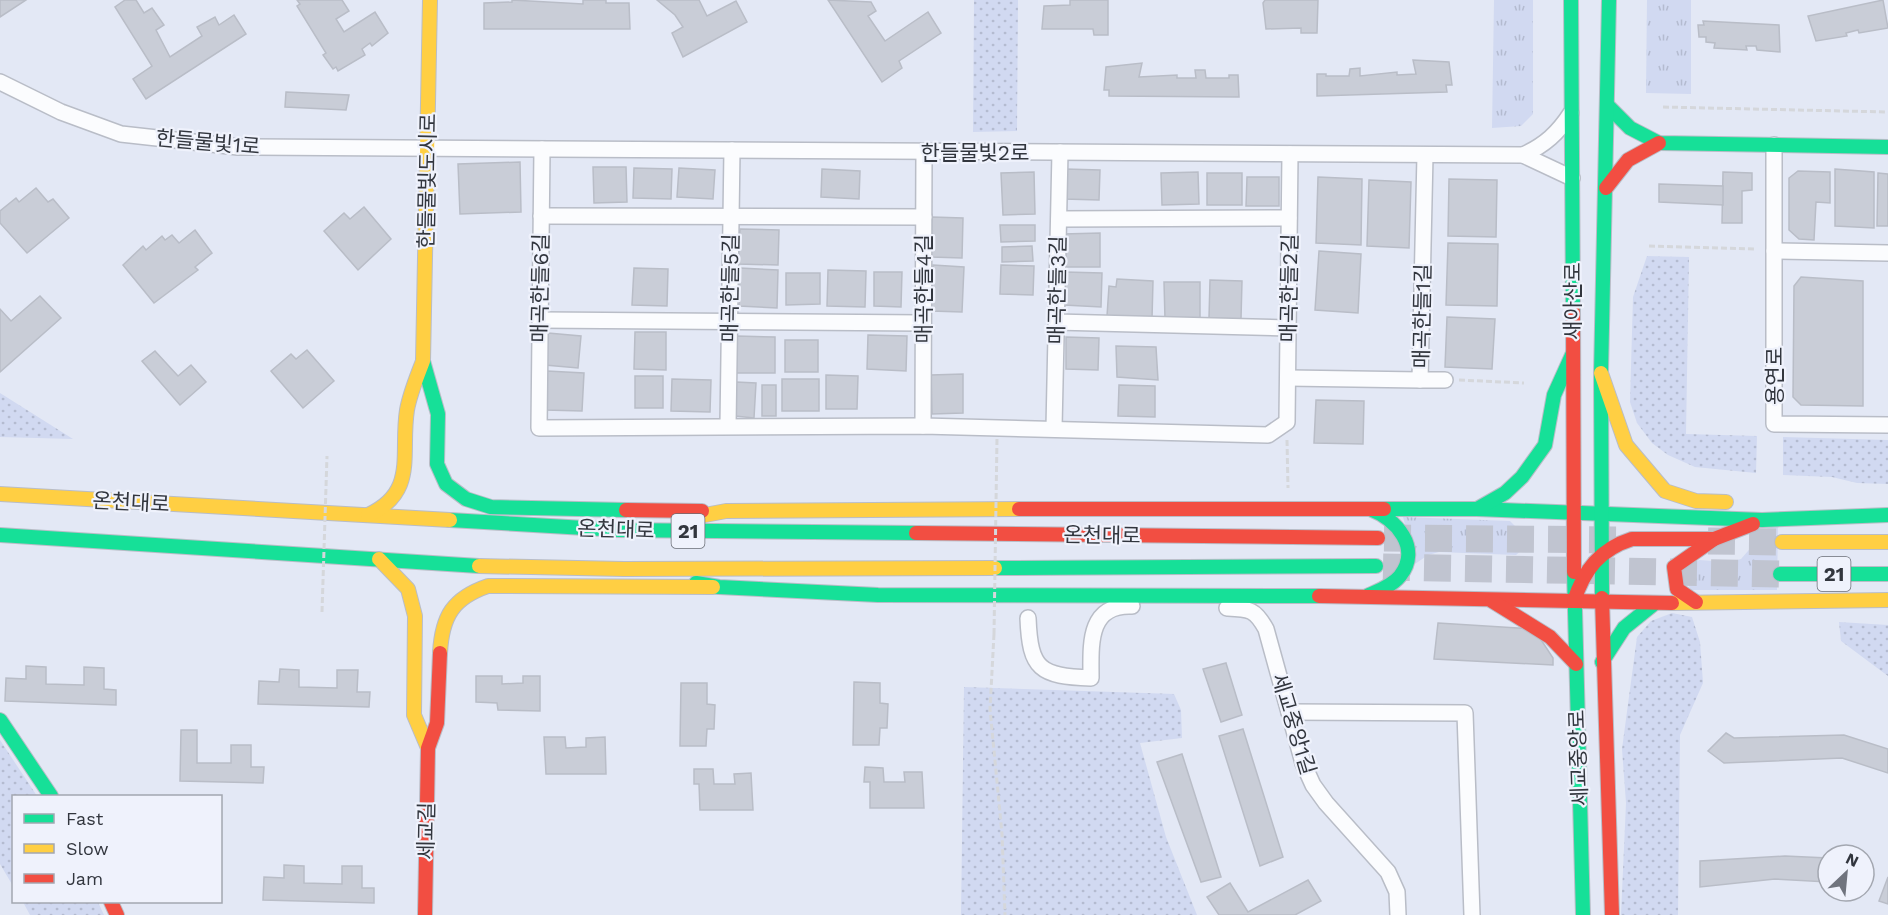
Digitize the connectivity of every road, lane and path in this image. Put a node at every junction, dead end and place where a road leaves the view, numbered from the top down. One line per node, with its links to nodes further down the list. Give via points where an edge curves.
1 (430, 0): 12 (main road, 한들물빛도시로)
2 (1571, 0): 7 (main road, 새아산로)
3 (1609, 0): 5 (main road, 새아산로)
4 (0, 82): 12 (street, 한들물빛1로, via 61,112 121,134 255,148)
5 (1607, 105): 9 (main road, via 1628,129); 21 (main road, 새아산로)
6 (1663, 107): 8 (path)
7 (1571, 112): 19 (street, via 1544,145); 20 (main road, 새아산로)
8 (1888, 112)
9 (1659, 143): 10 (main road); 21 (main road, via 1636,152 1618,168)
10 (1774, 145): 11 (main road); 29 (street, 용연로)
11 (1888, 147)
12 (428, 148): 13 (street, 한들물빛2로); 37 (main road, 한들물빛도시로)
13 (542, 149): 14 (street, 한들물빛2로); 22 (street, 매곡한들6길)
14 (732, 150): 15 (street, 한들물빛2로); 23 (street, 매곡한들5길)
15 (924, 151): 16 (street, 한들물빛2로); 24 (street, 매곡한들4길)
16 (1060, 152): 17 (street, 한들물빛2로); 26 (street, 매곡한들3길)
17 (1290, 154): 18 (street, 한들물빛2로); 25 (street, 매곡한들2길)
18 (1425, 155): 19 (street, 한들물빛2로); 40 (street, 매곡한들1길)
19 (1523, 155): 20 (street)
20 (1572, 178): 36 (main road, 새아산로)
21 (1606, 188): 38 (main road, 새아산로)
22 (541, 216): 23 (street); 31 (street, 매곡한들6길)
23 (731, 217): 24 (street); 32 (street, 매곡한들5길)
24 (924, 217): 34 (street, 매곡한들4길)
25 (1289, 218): 26 (street); 35 (street, 매곡한들2길)
26 (1059, 219): 33 (street, 매곡한들3길)
27 (1649, 246): 28 (path)
28 (1755, 249)
29 (1774, 250): 30 (street); 44 (street, 용연로, via 1774,424)
30 (1888, 253)
31 (540, 320): 32 (street); 45 (street, 매곡한들6길, via 539,428)
32 (729, 321): 34 (street); 45 (street, 매곡한들5길)
33 (1056, 322): 35 (street); 47 (street, 매곡한들3길)
34 (923, 323): 46 (street, 매곡한들4길)
35 (1288, 328): 39 (street, 매곡한들2길)
36 (1573, 353): 55 (main road, via 1554,395 1545,445 1505,493); 57 (main road, 새아산로)
37 (423, 361): 56 (main road, via 438,414 436,464 446,484 465,499 491,507); 58 (main road, via 407,410 403,483 384,510)
38 (1601, 373): 52 (main road, via 1626,445 1665,491 1696,501); 59 (main road, 새아산로)
39 (1288, 378): 40 (street, 매곡한들1길); 43 (street, 매곡한들2길)
40 (1420, 380): 41 (street)
41 (1445, 380): 42 (path)
42 (1524, 383)
43 (1287, 422): 47 (street, via 1268,435); 50 (path)
44 (1888, 424)
45 (728, 426): 46 (street)
46 (923, 426): 47 (street)
47 (1054, 428)
48 (997, 438): 94 (path, bridge, via 990,709)
49 (327, 456): 85 (path, bridge)
50 (1288, 490)
51 (0, 494): 58 (main road, 온천대로 / 21)
52 (1738, 503)
53 (1779, 505): 61 (main road, via 1797,506)
54 (1369, 508): 55 (main road); 56 (main road); 78 (main road, via 1402,529 1407,557 1402,575)
55 (1477, 508): 57 (main road)
56 (726, 512): 63 (main road)
57 (1574, 514): 59 (main road); 81 (main road, 새아산로)
58 (368, 515): 63 (main road, 온천대로 / 21)
59 (1602, 515): 62 (main road); 69 (main road, 새아산로)
60 (1888, 515): 61 (main road)
61 (1824, 516): 62 (main road)
62 (1762, 520): 66 (main road)
63 (619, 530): 65 (main road, 온천대로 / 21)
64 (0, 535): 70 (main road, 온천대로 / 21)
65 (1378, 538)
66 (1714, 539): 69 (main road, via 1632,538); 84 (main road, via 1674,567 1672,582 1676,591)
67 (1782, 542): 68 (main road, 21)
68 (1888, 542)
69 (1602, 551): 81 (main road, via 1580,582); 82 (main road, 새아산로)
70 (379, 559): 72 (main road, 온천대로 / 21, via 471,566); 91 (main road, via 408,590 415,616 414,715)
71 (1376, 567): 72 (main road, 온천대로 / 21)
72 (624, 569): 75 (main road)
73 (1780, 574): 74 (main road, 21)
74 (1888, 574)
75 (719, 587): 76 (main road, via 878,596); 91 (main road, via 488,586 467,593 451,609 441,632 437,723)
76 (1008, 595): 77 (main road); 86 (street, via 1017,600)
77 (1044, 595): 78 (main road); 86 (street)
78 (1366, 596): 79 (main road)
79 (1489, 599): 81 (main road); 88 (main road, via 1550,637)
80 (1888, 600): 84 (main road)
81 (1574, 601): 82 (main road); 88 (main road, 세교중앙로)
82 (1603, 602): 83 (main road); 87 (main road, 세교중앙로)
83 (1655, 603): 84 (main road); 87 (main road, via 1630,619 1616,635)
84 (1696, 603)
85 (322, 612)
86 (1028, 618): 89 (street, 세교중앙1길, via 1029,650 1041,667 1054,676 1090,678 1094,627 1104,612 1122,605 1246,609 1258,614 1266,629)
87 (1602, 662): 98 (main road, 세교중앙로)
88 (1576, 664): 97 (main road, 세교중앙로)
89 (1289, 711): 95 (street, 세교중앙1길, via 1313,785 1388,872 1397,892); 96 (street, via 1465,713)
90 (0, 720): 92 (main road)
91 (428, 748): 93 (main road, 세교길)
92 (50, 795)
93 (425, 915)
94 (1005, 915)
95 (1398, 915)
96 (1472, 915)
97 (1583, 915)
98 (1612, 915)

